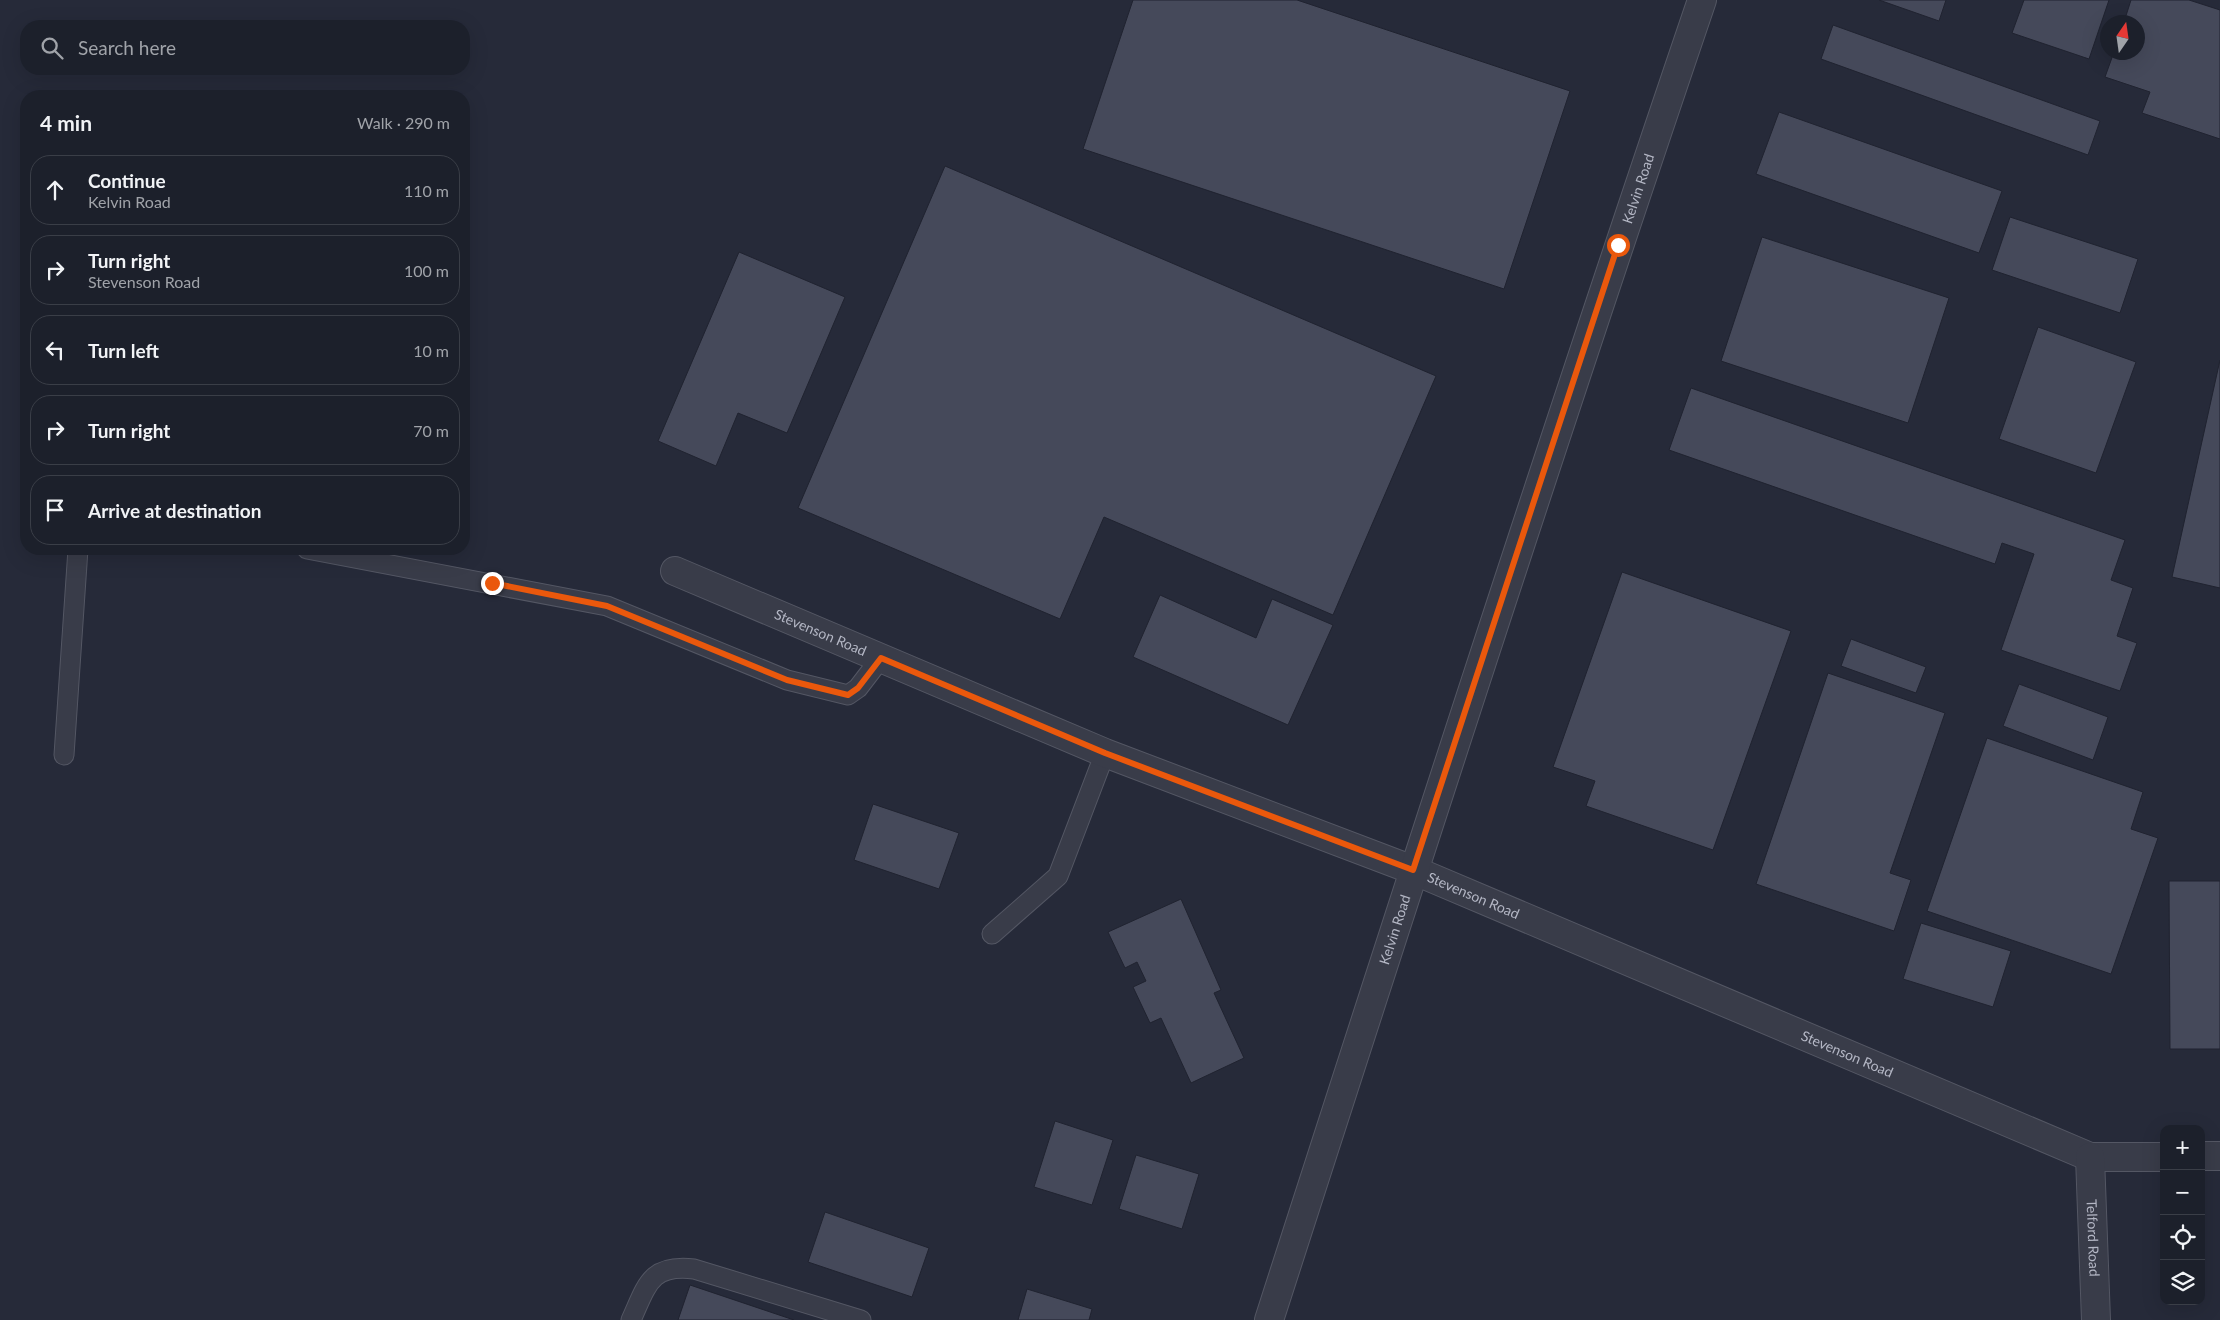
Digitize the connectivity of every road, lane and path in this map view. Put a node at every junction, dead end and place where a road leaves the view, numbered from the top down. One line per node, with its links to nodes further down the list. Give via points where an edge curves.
1 (1702, 0): 8 (street, Kelvin Road)
2 (78, 555): 7 (lane)
3 (339, 555): 5 (lane, via 607,606 787,680 831,692 848,695 858,688)
4 (675, 571): 5 (street, Stevenson Road)
5 (881, 658): 6 (street, Stevenson Road)
6 (1105, 753): 8 (street, Stevenson Road); 9 (lane, via 1058,876)
7 (64, 755)
8 (1413, 870): 13 (street, Stevenson Road); 16 (street, Kelvin Road)
9 (992, 934)
10 (2160, 1156): 13 (street, Stevenson Road)
11 (2205, 1156): 12 (street)
12 (2220, 1156)
13 (2090, 1157): 17 (street, Telford Road)
14 (631, 1320): 15 (lane, via 646,1287 658,1272 676,1267)
15 (861, 1320)
16 (1269, 1320)
17 (2096, 1320)

